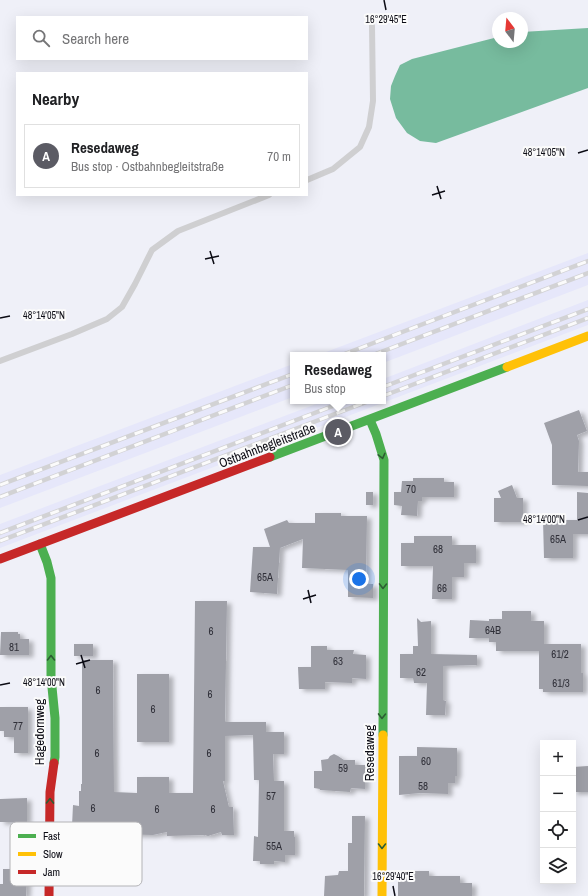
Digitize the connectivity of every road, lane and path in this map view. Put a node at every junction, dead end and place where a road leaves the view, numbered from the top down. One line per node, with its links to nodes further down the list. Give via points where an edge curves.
1 (372, 26): 2 (lane, via 373,101 369,127 360,147 333,169)
2 (308, 180)
3 (266, 196): 5 (lane, via 178,231 152,250 122,307 107,319)
4 (588, 336): 6 (street, Ostbahnbegleitstraße)
5 (0, 361)
6 (370, 420): 7 (street, Ostbahnbegleitstraße); 12 (street, Resedaweg, one-way to 12, via 384,460)
7 (40, 544): 8 (street, Ostbahnbegleitstraße); 9 (street, Hagedornweg, one-way to 7, via 50,792 55,757 55,718 50,677 51,578)
8 (0, 560)
9 (50, 822)
10 (48, 886): 11 (street, Hagedornweg)
11 (48, 896)
12 (382, 896)

